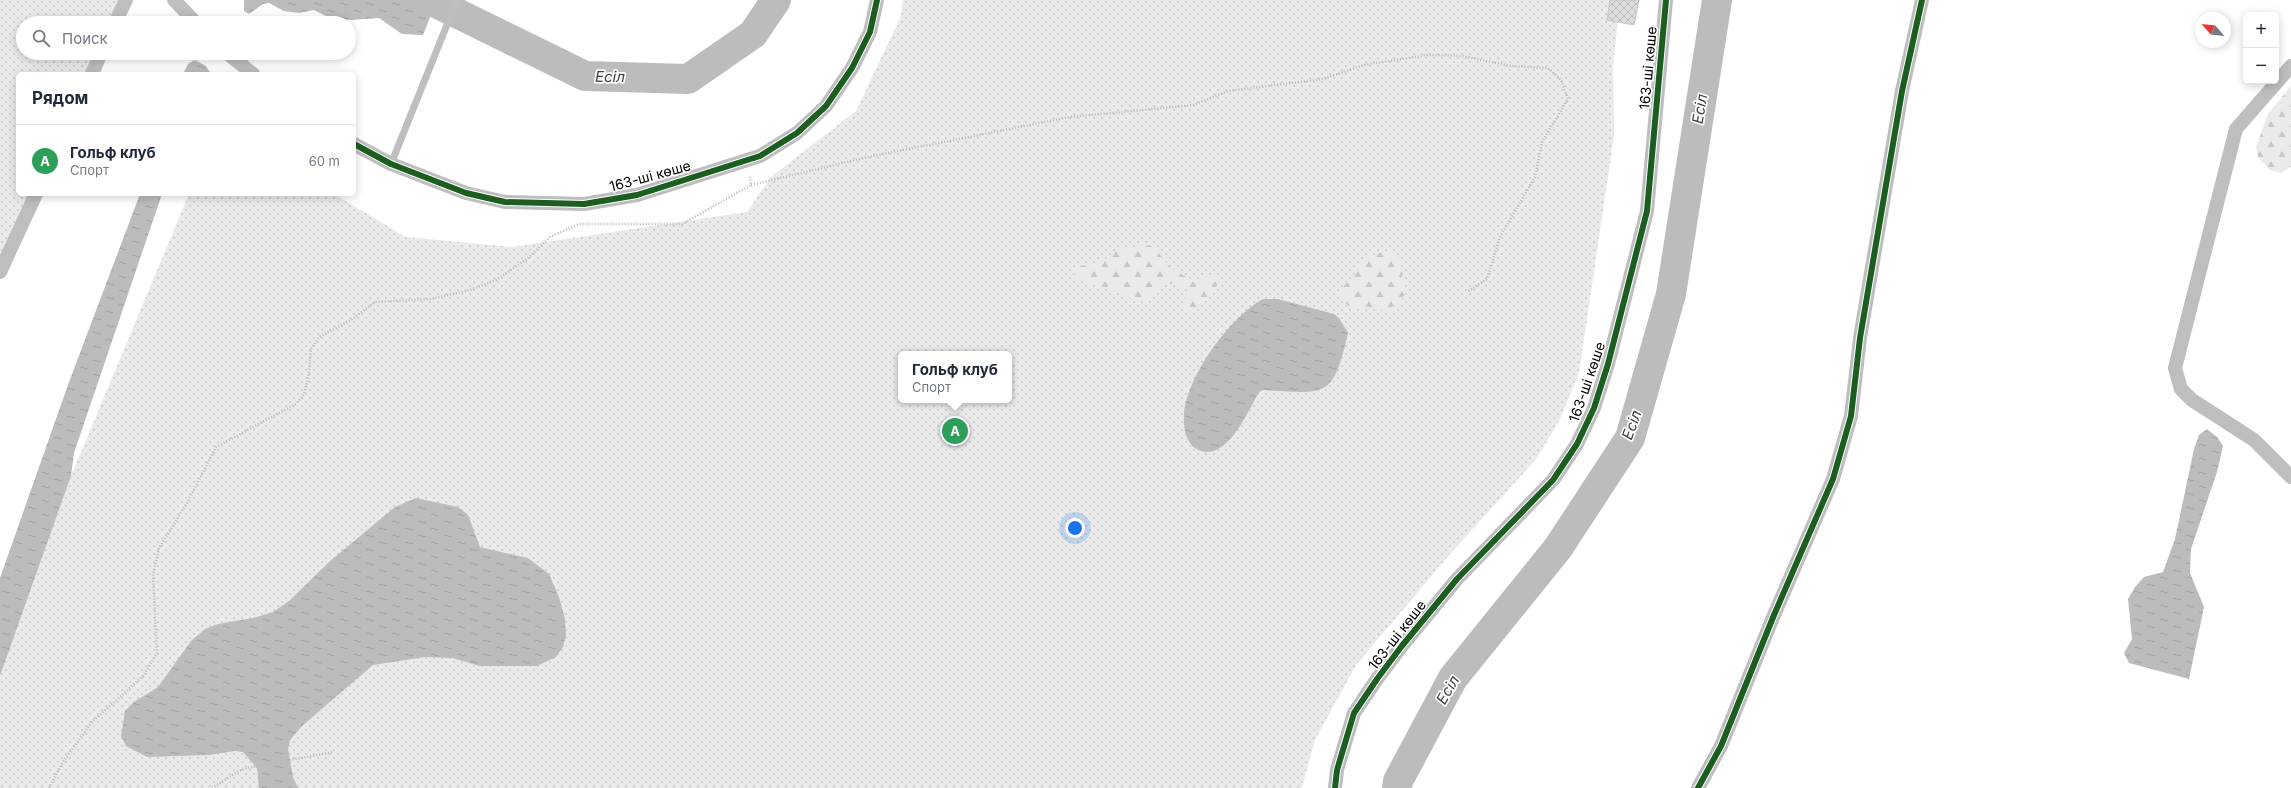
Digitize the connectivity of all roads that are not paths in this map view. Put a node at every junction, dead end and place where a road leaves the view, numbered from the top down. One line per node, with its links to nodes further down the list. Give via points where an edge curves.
1 (126, 0): 7 (street)
2 (174, 0): 8 (street)
3 (457, 0): 15 (lane)
4 (877, 0): 15 (street, 163-ші көше, via 870,32 852,68 826,106 797,133 760,156 637,195 584,204 505,202 466,193)
5 (1666, 0): 19 (street, 163-ші көше, via 1647,211 1608,364 1594,408 1577,444 1553,480 1457,579 1377,678 1354,712 1337,770)
6 (1922, 0): 20 (street, via 1898,114 1860,338 1851,416 1833,479 1720,746)
7 (118, 16)
8 (189, 16)
9 (98, 60): 12 (street)
10 (236, 60): 13 (street)
11 (2291, 66): 18 (street, via 2236,129 2175,368 2181,389 2192,400 2254,440)
12 (93, 72)
13 (251, 72)
14 (356, 145): 15 (street, 163-ші көше)
15 (391, 164)
16 (35, 196): 17 (street)
17 (0, 272)
18 (2291, 477)
19 (1336, 788)
20 (1698, 788)

